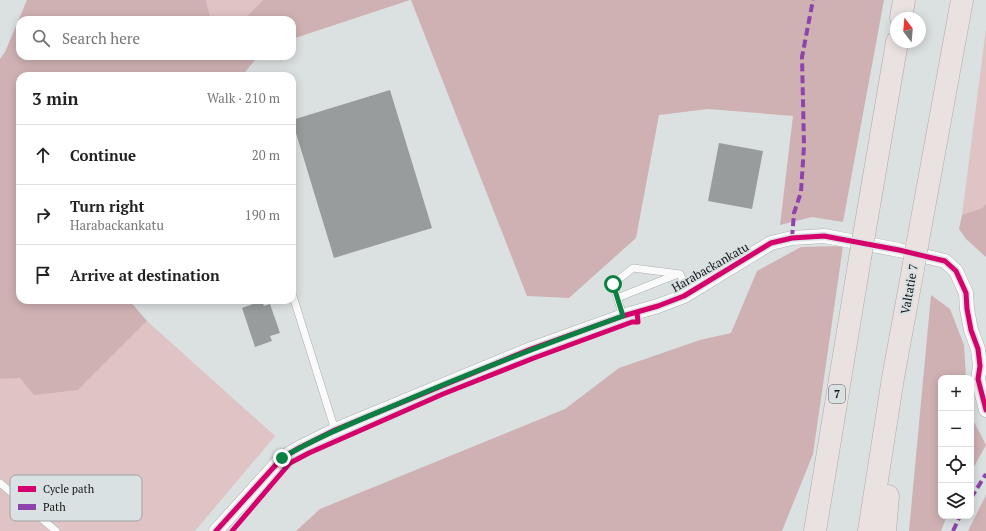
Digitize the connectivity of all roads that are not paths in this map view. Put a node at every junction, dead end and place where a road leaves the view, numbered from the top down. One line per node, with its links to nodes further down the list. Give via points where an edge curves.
1 (904, 0): 3 (highway)
2 (962, 0): 10 (highway, Valtatie 7, bridge)
3 (902, 12)
4 (896, 48): 18 (highway, 7, bridge)
5 (680, 274): 6 (lane, via 685,285); 7 (lane); 7 (lane, via 633,268 613,284)
6 (684, 296): 9 (street, Harabackankatu); 11 (street, Harabackankatu, via 771,243 792,238 824,236 945,261 956,271 966,293 971,330 978,348 978,379)
7 (617, 298): 9 (lane)
8 (295, 304): 12 (lane)
9 (623, 316): 12 (street, Harabackankatu, via 532,349)
10 (893, 378): 19 (highway, Valtatie 7); 20 (highway)
11 (986, 410)
12 (335, 430): 17 (street, Harabackankatu, via 282,458)
13 (0, 483): 14 (lane)
14 (10, 492)
15 (44, 521): 16 (lane)
16 (56, 531)
17 (216, 531)
18 (813, 531)
19 (869, 531)
20 (885, 531)

